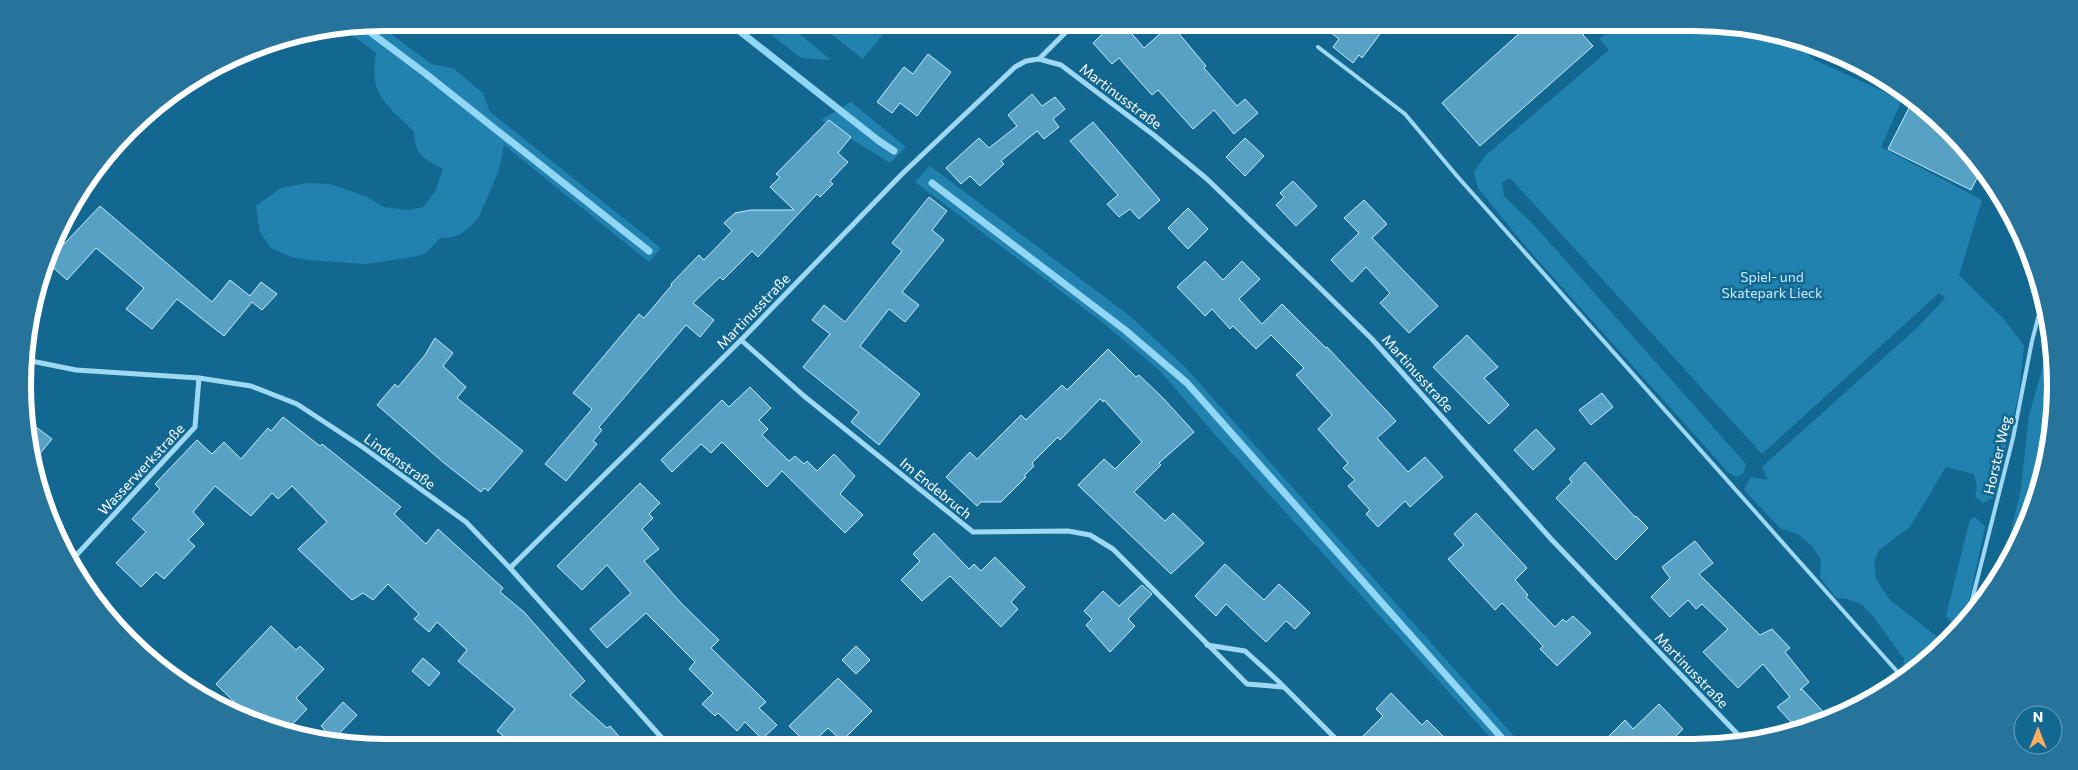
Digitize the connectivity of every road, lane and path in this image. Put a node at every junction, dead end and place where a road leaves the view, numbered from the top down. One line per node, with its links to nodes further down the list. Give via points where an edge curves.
1 (1067, 31): 3 (street, Martinusstraße)
2 (1318, 47): 12 (lane, via 1405,114 1456,176)
3 (1039, 59): 5 (street, Martinusstraße, via 1015,67 903,173); 14 (street, Martinusstraße, via 1061,65 1155,136 1207,179 1320,288 1372,339 1565,554)
4 (2039, 313): 10 (lane, Horster Weg, via 2013,438)
5 (741, 340): 9 (street, Martinusstraße); 11 (street, Im Endebruch, via 804,396 973,532 1068,531 1090,535 1113,550)
6 (32, 361): 7 (street, Lindenstraße, via 76,370)
7 (199, 378): 8 (street, Wasserwerkstraße, via 195,427); 9 (street, Lindenstraße, via 252,386 297,404 466,522)
8 (76, 556)
9 (510, 568): 15 (street, Lindenstraße)
10 (1971, 603)
11 (1207, 645): 13 (street, via 1245,651); 13 (street, Im Endebruch, via 1247,684)
12 (1898, 673)
13 (1283, 687): 16 (street)
14 (1739, 736)
15 (663, 739)
16 (1336, 739)

